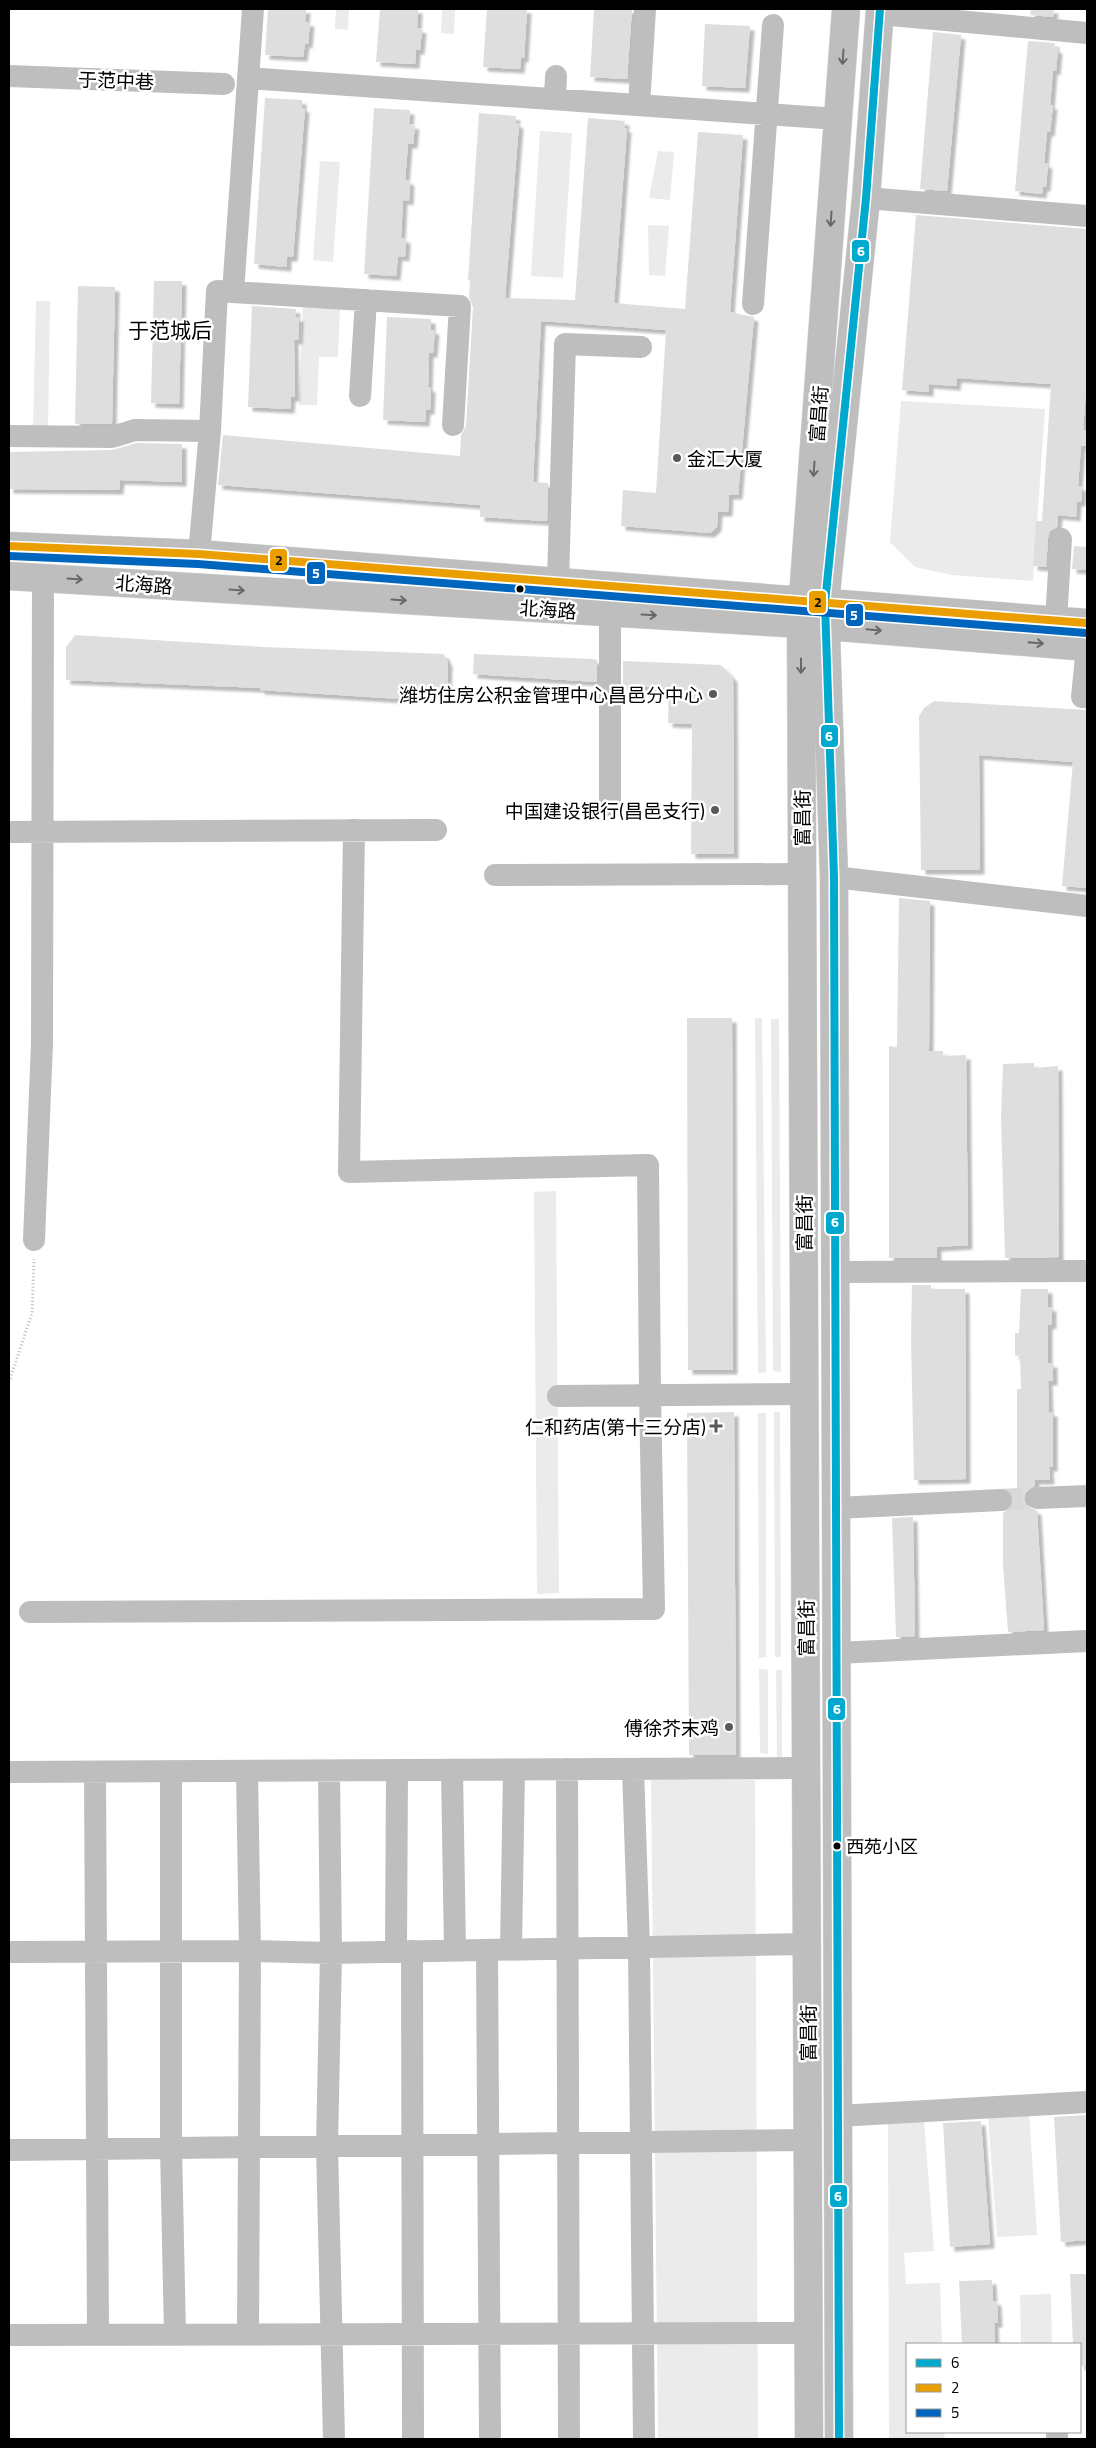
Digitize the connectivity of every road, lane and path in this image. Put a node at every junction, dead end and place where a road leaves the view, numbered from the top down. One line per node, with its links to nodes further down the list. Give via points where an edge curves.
1 (253, 9): 9 (street)
2 (645, 9): 12 (street)
3 (846, 9): 14 (main road, 富昌街, one-way to 14)
4 (880, 12): 6 (street); 15 (main road, 富昌街)
5 (773, 25): 13 (street)
6 (1087, 33)
7 (9, 76): 10 (street, 于范中巷)
8 (556, 76): 11 (street)
9 (248, 78): 11 (street, via 334,94); 17 (street)
10 (224, 84)
11 (555, 99): 12 (street)
12 (638, 104): 13 (street)
13 (766, 113): 14 (street); 19 (street)
14 (838, 119): 32 (main road, 富昌街, one-way to 32)
15 (866, 198): 16 (street); 32 (main road, 富昌街)
16 (1087, 216)
17 (233, 292): 18 (street); 23 (street, via 217,291)
18 (366, 300): 21 (street); 22 (street, via 460,306)
19 (753, 304)
20 (641, 348): 30 (street, via 565,344)
21 (360, 396)
22 (453, 425)
23 (210, 431): 24 (street, via 135,430 112,437); 27 (street)
24 (9, 436)
25 (1061, 539): 33 (street)
26 (9, 546): 27 (main road, 北海路)
27 (200, 554): 30 (main road, 北海路)
28 (9, 576): 29 (main road, 北海路)
29 (44, 577): 31 (main road, 北海路, one-way to 31); 41 (street)
30 (558, 581): 32 (main road, 北海路)
31 (610, 613): 32 (main road, 北海路, one-way to 32); 37 (street)
32 (814, 614): 33 (main road, 北海路); 35 (main road, 北海路, one-way to 35); 42 (main road, 富昌街, one-way to 42); 44 (main road, 富昌街)
33 (1056, 621): 34 (main road, 北海路)
34 (1087, 624)
35 (1087, 647): 36 (street, via 1082,697)
36 (1087, 697)
37 (610, 808)
38 (354, 830): 39 (street); 41 (street); 50 (street, via 349,1172 648,1165)
39 (436, 830)
40 (9, 832): 41 (street)
41 (44, 833): 46 (street, via 42,1042)
42 (802, 874): 43 (street); 51 (main road, 富昌街)
43 (495, 875)
44 (834, 877): 45 (street); 48 (main road, 富昌街)
45 (1087, 906)
46 (34, 1240): 49 (path, via 32,1313)
47 (1087, 1271): 48 (street)
48 (835, 1272): 56 (main road, 富昌街)
49 (9, 1382)
50 (650, 1393): 51 (street); 52 (street); 57 (street, via 654,1609)
51 (804, 1394): 60 (main road, 富昌街)
52 (558, 1396)
53 (1087, 1496): 54 (street)
54 (1037, 1498)
55 (1001, 1500): 56 (street)
56 (836, 1508): 59 (main road, 富昌街)
57 (30, 1612)
58 (1087, 1641): 59 (street)
59 (836, 1654): 84 (main road, 富昌街)
60 (806, 1768): 62 (street); 71 (main road, 富昌街)
61 (567, 1769): 62 (street); 66 (street); 73 (street)
62 (633, 1769): 72 (street)
63 (329, 1770): 64 (street); 67 (street); 82 (street)
64 (397, 1770): 65 (street); 79 (street)
65 (452, 1770): 66 (street); 75 (street)
66 (514, 1770): 74 (street)
67 (247, 1771): 70 (street); 78 (street)
68 (9, 1772): 69 (street)
69 (95, 1772): 70 (street); 81 (street)
70 (171, 1772): 77 (street)
71 (807, 1944): 72 (street); 85 (main road, 富昌街)
72 (639, 1947): 73 (street); 86 (street)
73 (567, 1948): 74 (street); 87 (street)
74 (511, 1949): 76 (street)
75 (455, 1950): 76 (street); 79 (street)
76 (487, 1950): 88 (street)
77 (170, 1951): 78 (street); 81 (street); 92 (street)
78 (250, 1951): 82 (street); 91 (street)
79 (404, 1951): 82 (street); 89 (street)
80 (9, 1952): 81 (street)
81 (94, 1952): 93 (street)
82 (331, 1953): 90 (street)
83 (1086, 2102): 84 (street)
84 (838, 2116): 111 (main road, 富昌街)
85 (808, 2140): 86 (street); 96 (main road, 富昌街)
86 (641, 2142): 87 (street); 95 (street)
87 (568, 2143): 88 (street); 103 (street)
88 (489, 2144): 89 (street); 102 (street)
89 (413, 2145): 90 (street); 101 (street)
90 (327, 2146): 91 (street); 100 (street)
91 (248, 2147): 92 (street); 99 (street)
92 (171, 2148): 93 (street); 98 (street)
93 (96, 2149): 94 (street); 97 (street)
94 (9, 2150)
95 (643, 2333): 96 (street); 103 (street); 109 (street)
96 (808, 2333): 110 (main road, 富昌街)
97 (98, 2334): 98 (street); 104 (street)
98 (175, 2334): 99 (street)
99 (248, 2334): 100 (street)
100 (331, 2334): 101 (street); 105 (street)
101 (414, 2334): 102 (street); 106 (street)
102 (490, 2334): 103 (street); 107 (street)
103 (569, 2334): 108 (street)
104 (9, 2335)
105 (334, 2439)
106 (413, 2439)
107 (490, 2439)
108 (569, 2439)
109 (644, 2439)
110 (809, 2439)
111 (839, 2439)

